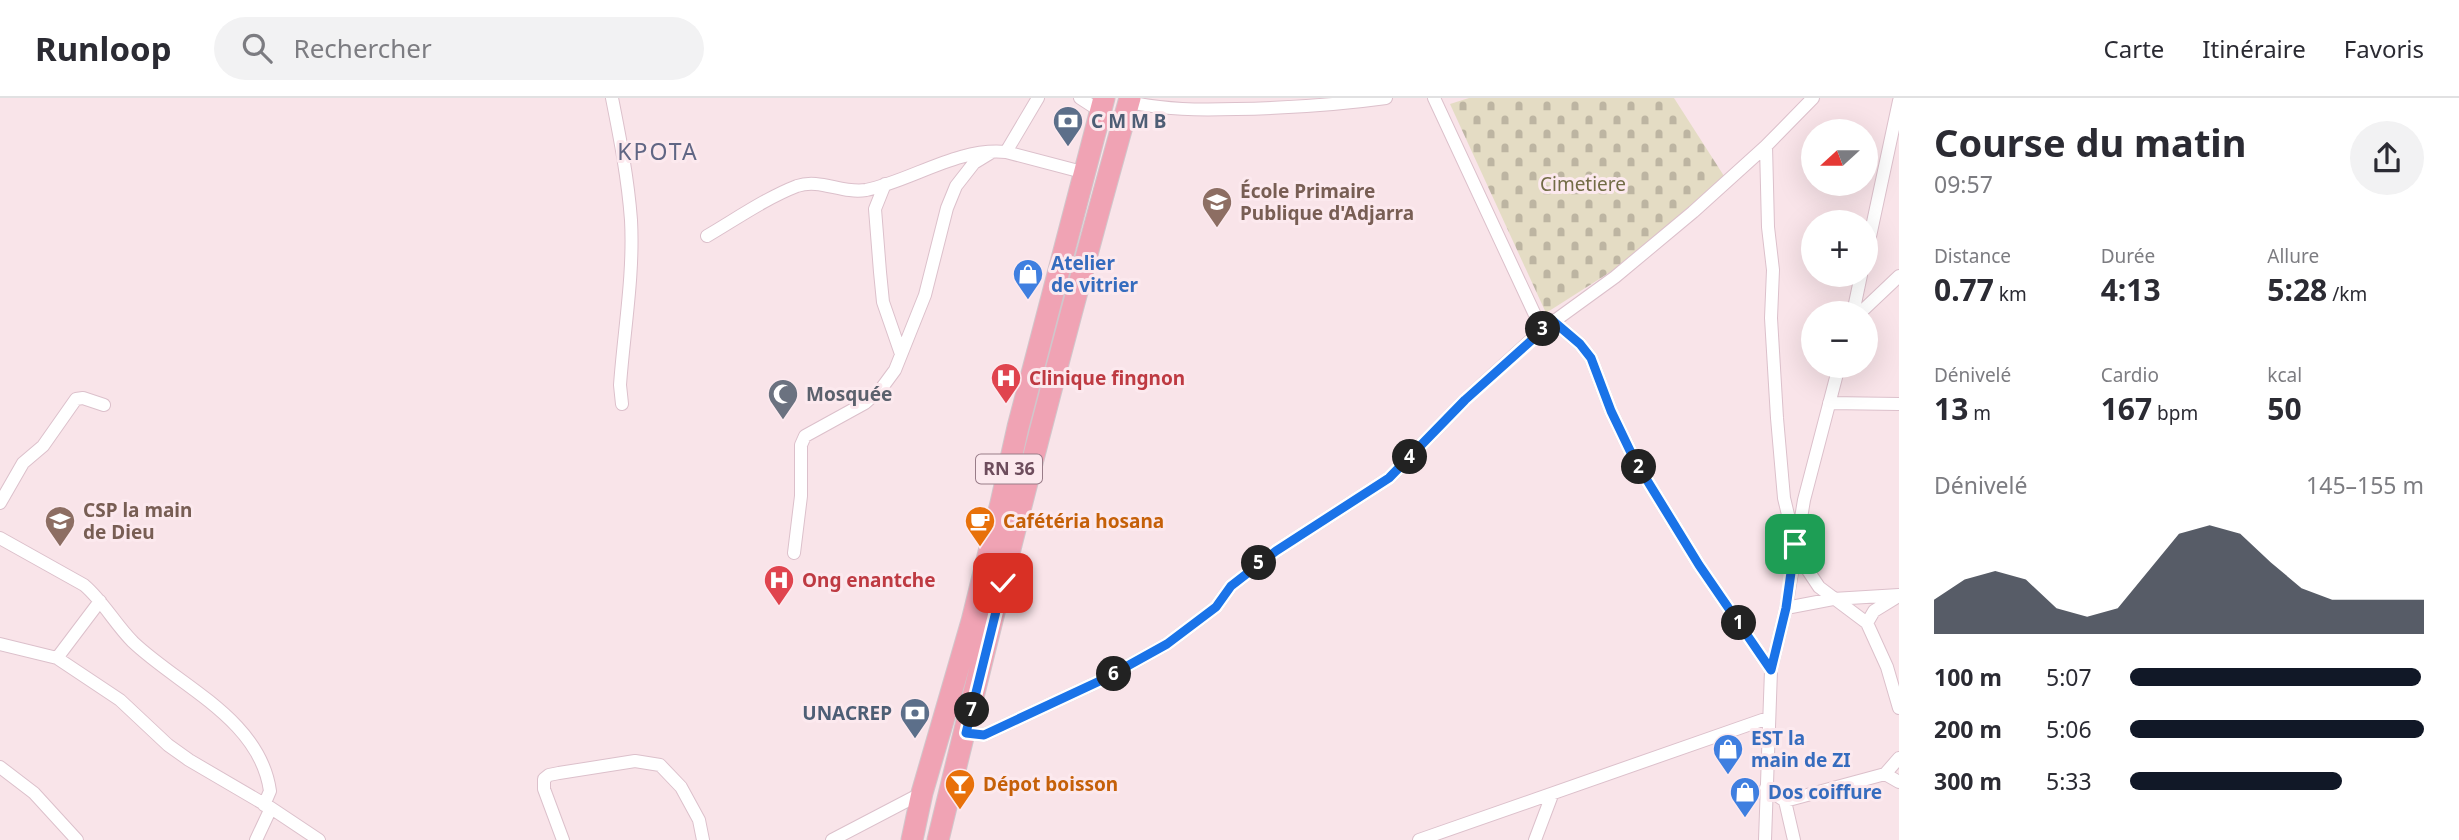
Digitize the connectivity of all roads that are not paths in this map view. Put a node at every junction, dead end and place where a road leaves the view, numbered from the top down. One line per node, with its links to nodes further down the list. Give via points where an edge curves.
1 (612, 98): 24 (street, via 631,221)
2 (1038, 98): 11 (street)
3 (1080, 98): 9 (street)
4 (1386, 98): 7 (street, via 1236,109 1177,109)
5 (1434, 98): 20 (street)
6 (1813, 98): 10 (street)
7 (1129, 100): 41 (main road, RN 36)
8 (1899, 101): 14 (street)
9 (1102, 104): 12 (main road, RN 36)
10 (1766, 146): 19 (street, via 1625,269); 29 (street, via 1777,418 1784,498)
11 (999, 152): 12 (street); 13 (street, via 930,166); 21 (street, via 974,163 956,186 925,295)
12 (1086, 173): 47 (main road, RN 36, via 1021,414 972,621)
13 (885, 184): 15 (street, via 853,191 816,183 797,187); 21 (street, via 875,209 880,272 883,302)
14 (1876, 210)
15 (707, 236)
16 (1899, 276): 17 (street)
17 (1894, 286): 18 (street)
18 (1875, 301)
19 (1553, 321): 20 (street); 38 (street, via 1591,358 1634,459)
20 (1542, 330): 41 (street, via 1389,478 1276,551 1231,586 1216,607 1167,644 984,735)
21 (901, 354): 30 (street, via 895,370 865,403 805,436)
22 (1836, 378): 23 (street)
23 (1829, 403): 25 (street); 29 (street)
24 (622, 404)
25 (1899, 404)
26 (104, 405): 27 (street, via 76,399 43,446 23,463)
27 (0, 503)
28 (0, 538): 33 (street, via 84,585)
29 (1795, 544): 32 (street, via 1809,573); 34 (street)
30 (794, 553)
31 (1899, 595): 32 (street); 35 (street, via 1880,606)
32 (1833, 599): 34 (street); 35 (street)
33 (100, 601): 37 (street); 50 (street, via 148,656 216,705 244,736 269,785)
34 (1786, 608): 38 (street)
35 (1867, 623): 39 (street)
36 (0, 644): 37 (street)
37 (57, 658): 50 (street, via 120,700 168,745)
38 (1771, 670): 40 (street)
39 (1899, 708)
40 (1768, 719): 46 (street); 48 (street)
41 (966, 733): 58 (main road, RN 36)
42 (1899, 758): 44 (street)
43 (0, 767): 51 (street, via 34,793)
44 (1885, 774): 45 (street); 49 (street)
45 (1899, 782)
46 (1766, 788): 49 (street); 61 (street)
47 (922, 793): 56 (street); 57 (main road, RN 36)
48 (1552, 795): 59 (street); 60 (street)
49 (1785, 801): 62 (street)
50 (268, 807): 52 (street); 53 (street)
51 (77, 840)
52 (257, 840)
53 (319, 840)
54 (563, 840): 55 (street, via 544,779 635,761 660,765 672,774 699,820)
55 (704, 840)
56 (832, 840)
57 (912, 840)
58 (938, 840)
59 (1419, 840)
60 (1535, 840)
61 (1765, 840)
62 (1794, 840)

